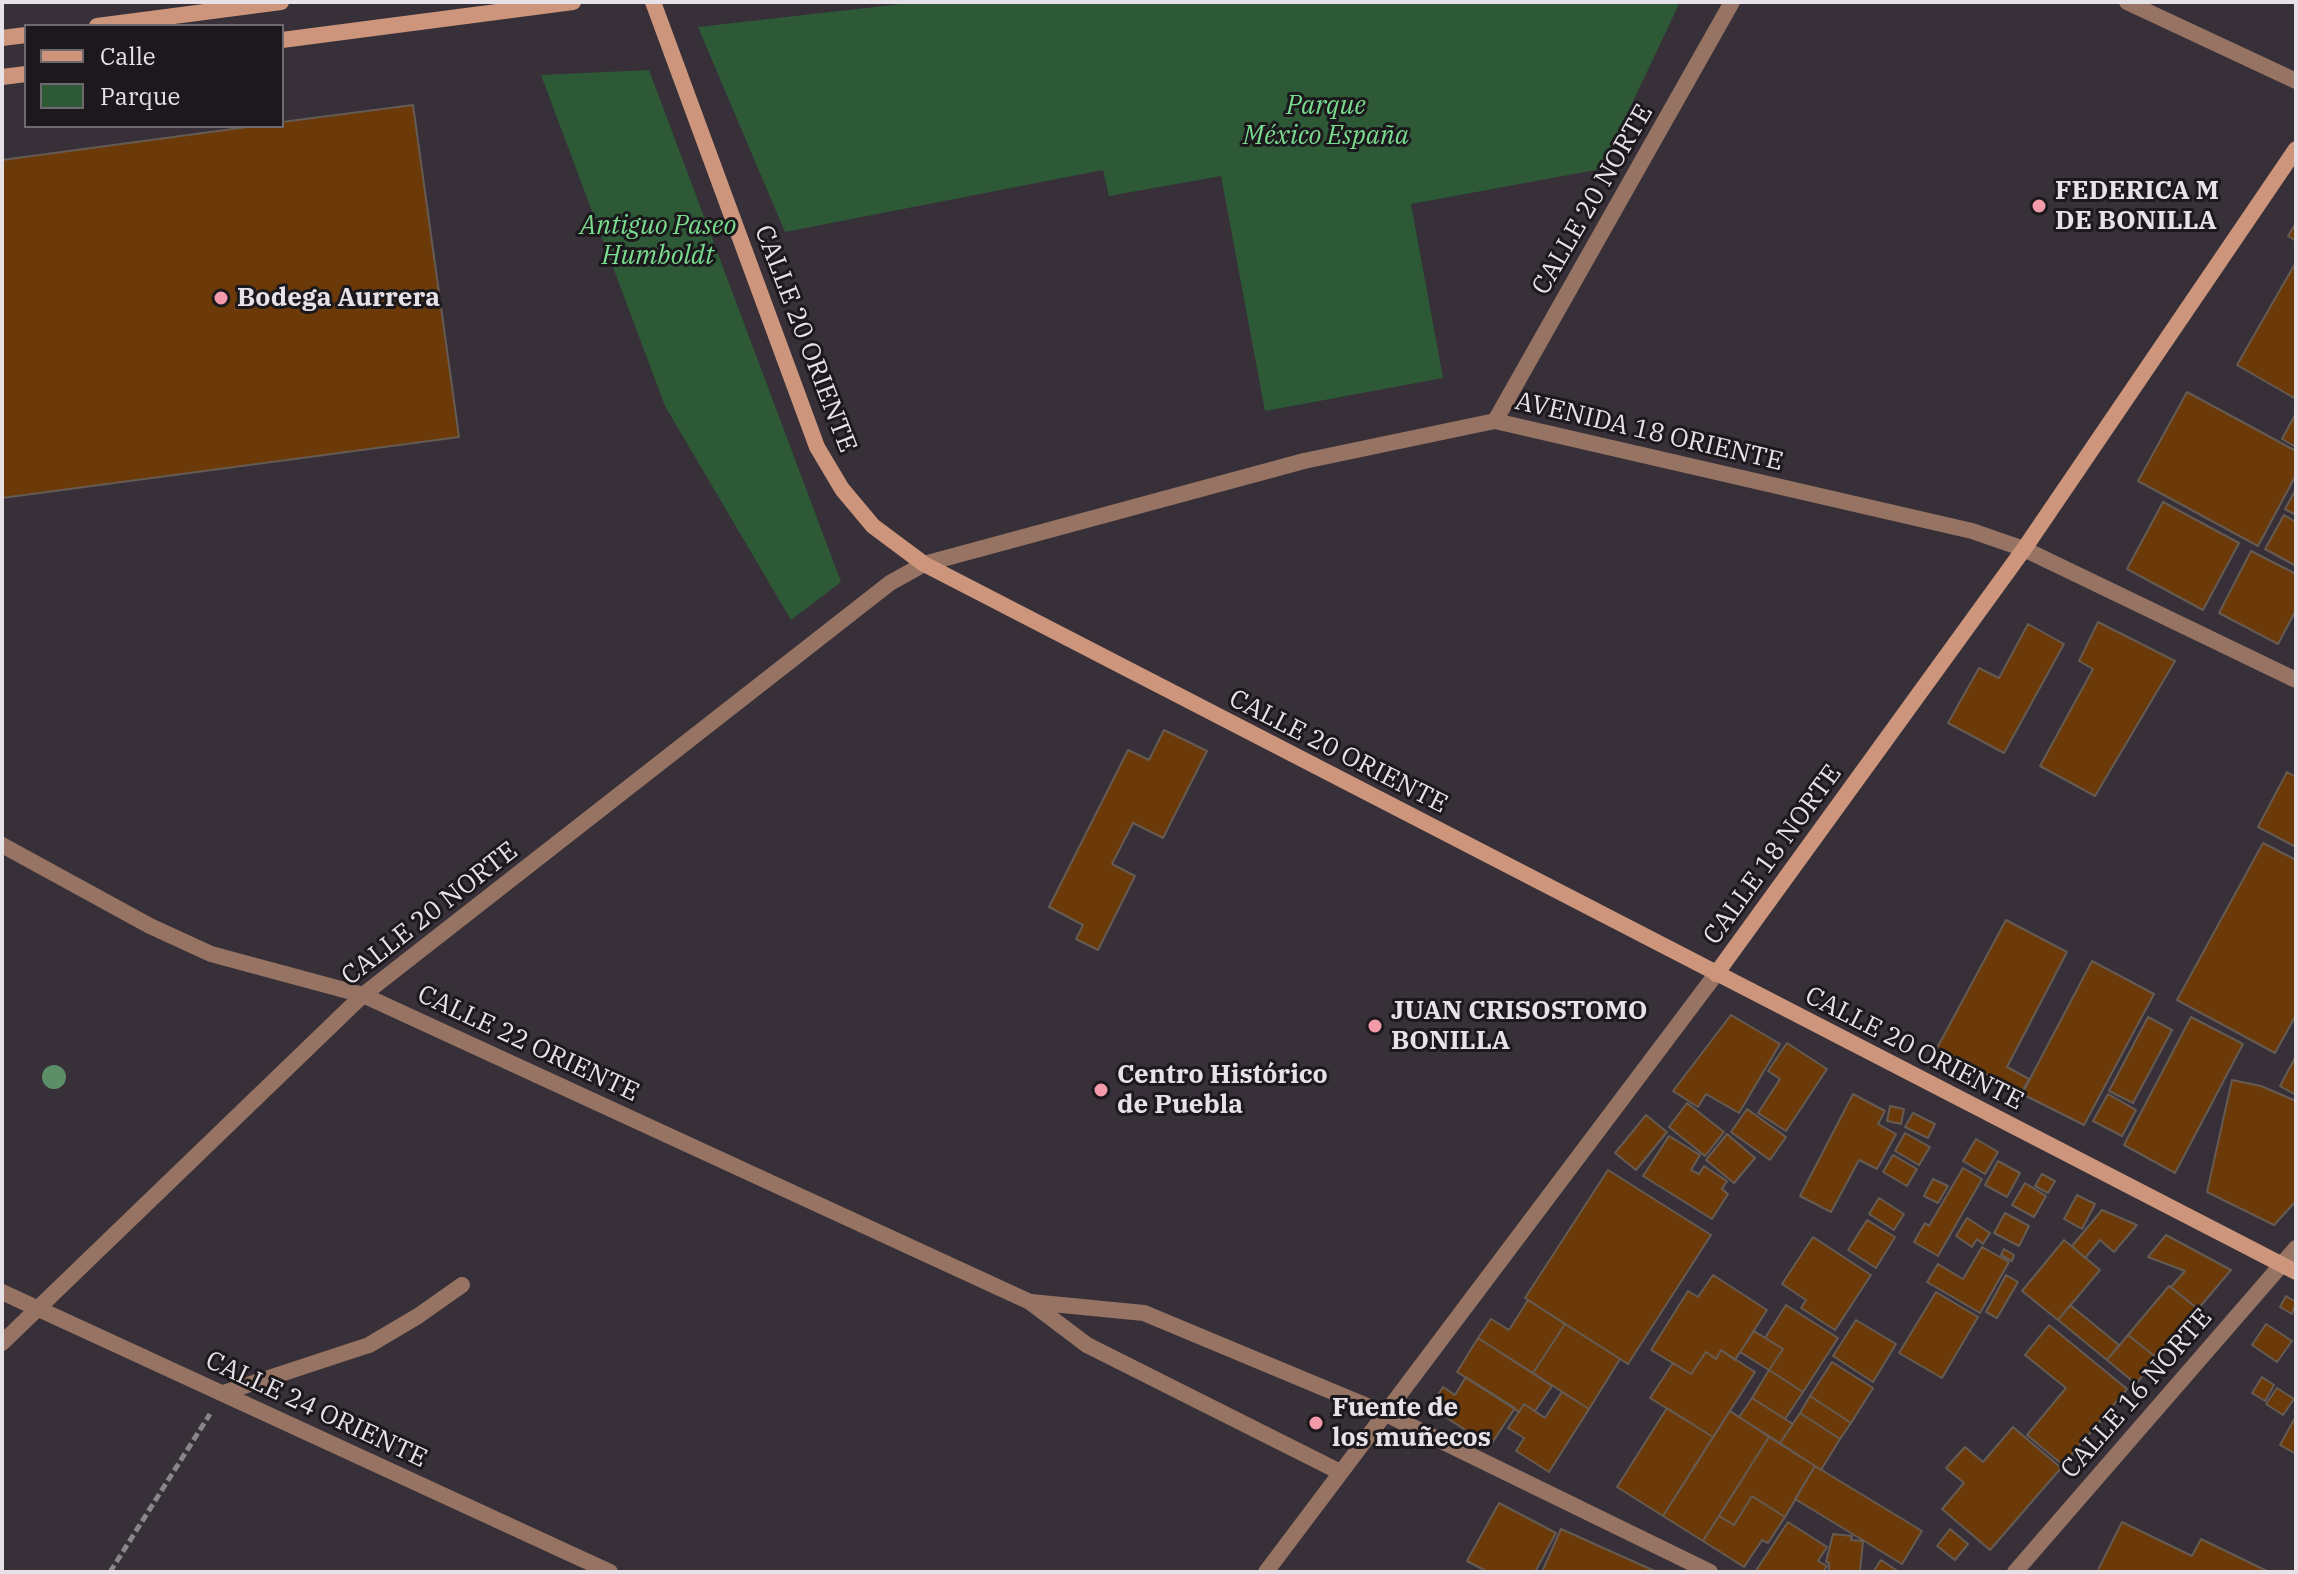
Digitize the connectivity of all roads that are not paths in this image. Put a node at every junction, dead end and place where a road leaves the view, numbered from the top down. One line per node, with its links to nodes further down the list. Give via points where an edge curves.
1 (281, 2): 6 (street)
2 (573, 2): 9 (street)
3 (653, 2): 16 (street, CALLE 20 ORIENTE, via 817,447 873,526)
4 (1732, 2): 14 (street, CALLE 20 NORTE)
5 (2127, 2): 12 (street)
6 (112, 24)
7 (24, 35): 8 (street)
8 (2, 38)
9 (284, 40)
10 (24, 74): 11 (street)
11 (2, 77)
12 (2296, 81)
13 (2296, 149): 15 (street, CALLE 18 NORTE)
14 (1495, 421): 15 (street, AVENIDA 18 ORIENTE, via 1972,531); 16 (street, AVENIDA 18 ORIENTE, via 1304,461)
15 (2024, 549): 17 (street, AVENIDA 18 ORIENTE); 19 (street, CALLE 18 NORTE)
16 (924, 564): 19 (street, CALLE 20 ORIENTE); 20 (street, CALLE 20 NORTE, via 890,583)
17 (2296, 680)
18 (2, 845): 20 (street, CALLE 22 ORIENTE, via 211,954)
19 (1716, 974): 22 (street, CALLE 20 ORIENTE); 29 (street, CALLE 18 NORTE)
20 (363, 995): 25 (street, CALLE 22 ORIENTE); 26 (street, CALLE 20 NORTE)
21 (2296, 1248): 22 (street, CALLE 16 NORTE)
22 (2289, 1268): 34 (street, CALLE 16 NORTE)
23 (462, 1285): 28 (street, via 369,1345)
24 (2, 1292): 26 (street, CALLE 24 ORIENTE)
25 (1030, 1302): 29 (street, CALLE 22 ORIENTE, via 1144,1313); 30 (street, CALLE 22 ORIENTE, via 1087,1345)
26 (38, 1308): 27 (street, CALLE 20 NORTE); 28 (street, CALLE 24 ORIENTE)
27 (2, 1343)
28 (223, 1393): 31 (street, CALLE 24 ORIENTE)
29 (1386, 1414): 30 (street, CALLE 18 NORTE); 33 (street, CALLE 22 ORIENTE)
30 (1340, 1472): 32 (street, CALLE 18 NORTE)
31 (610, 1572)
32 (1266, 1572)
33 (1710, 1572)
34 (2015, 1572)

